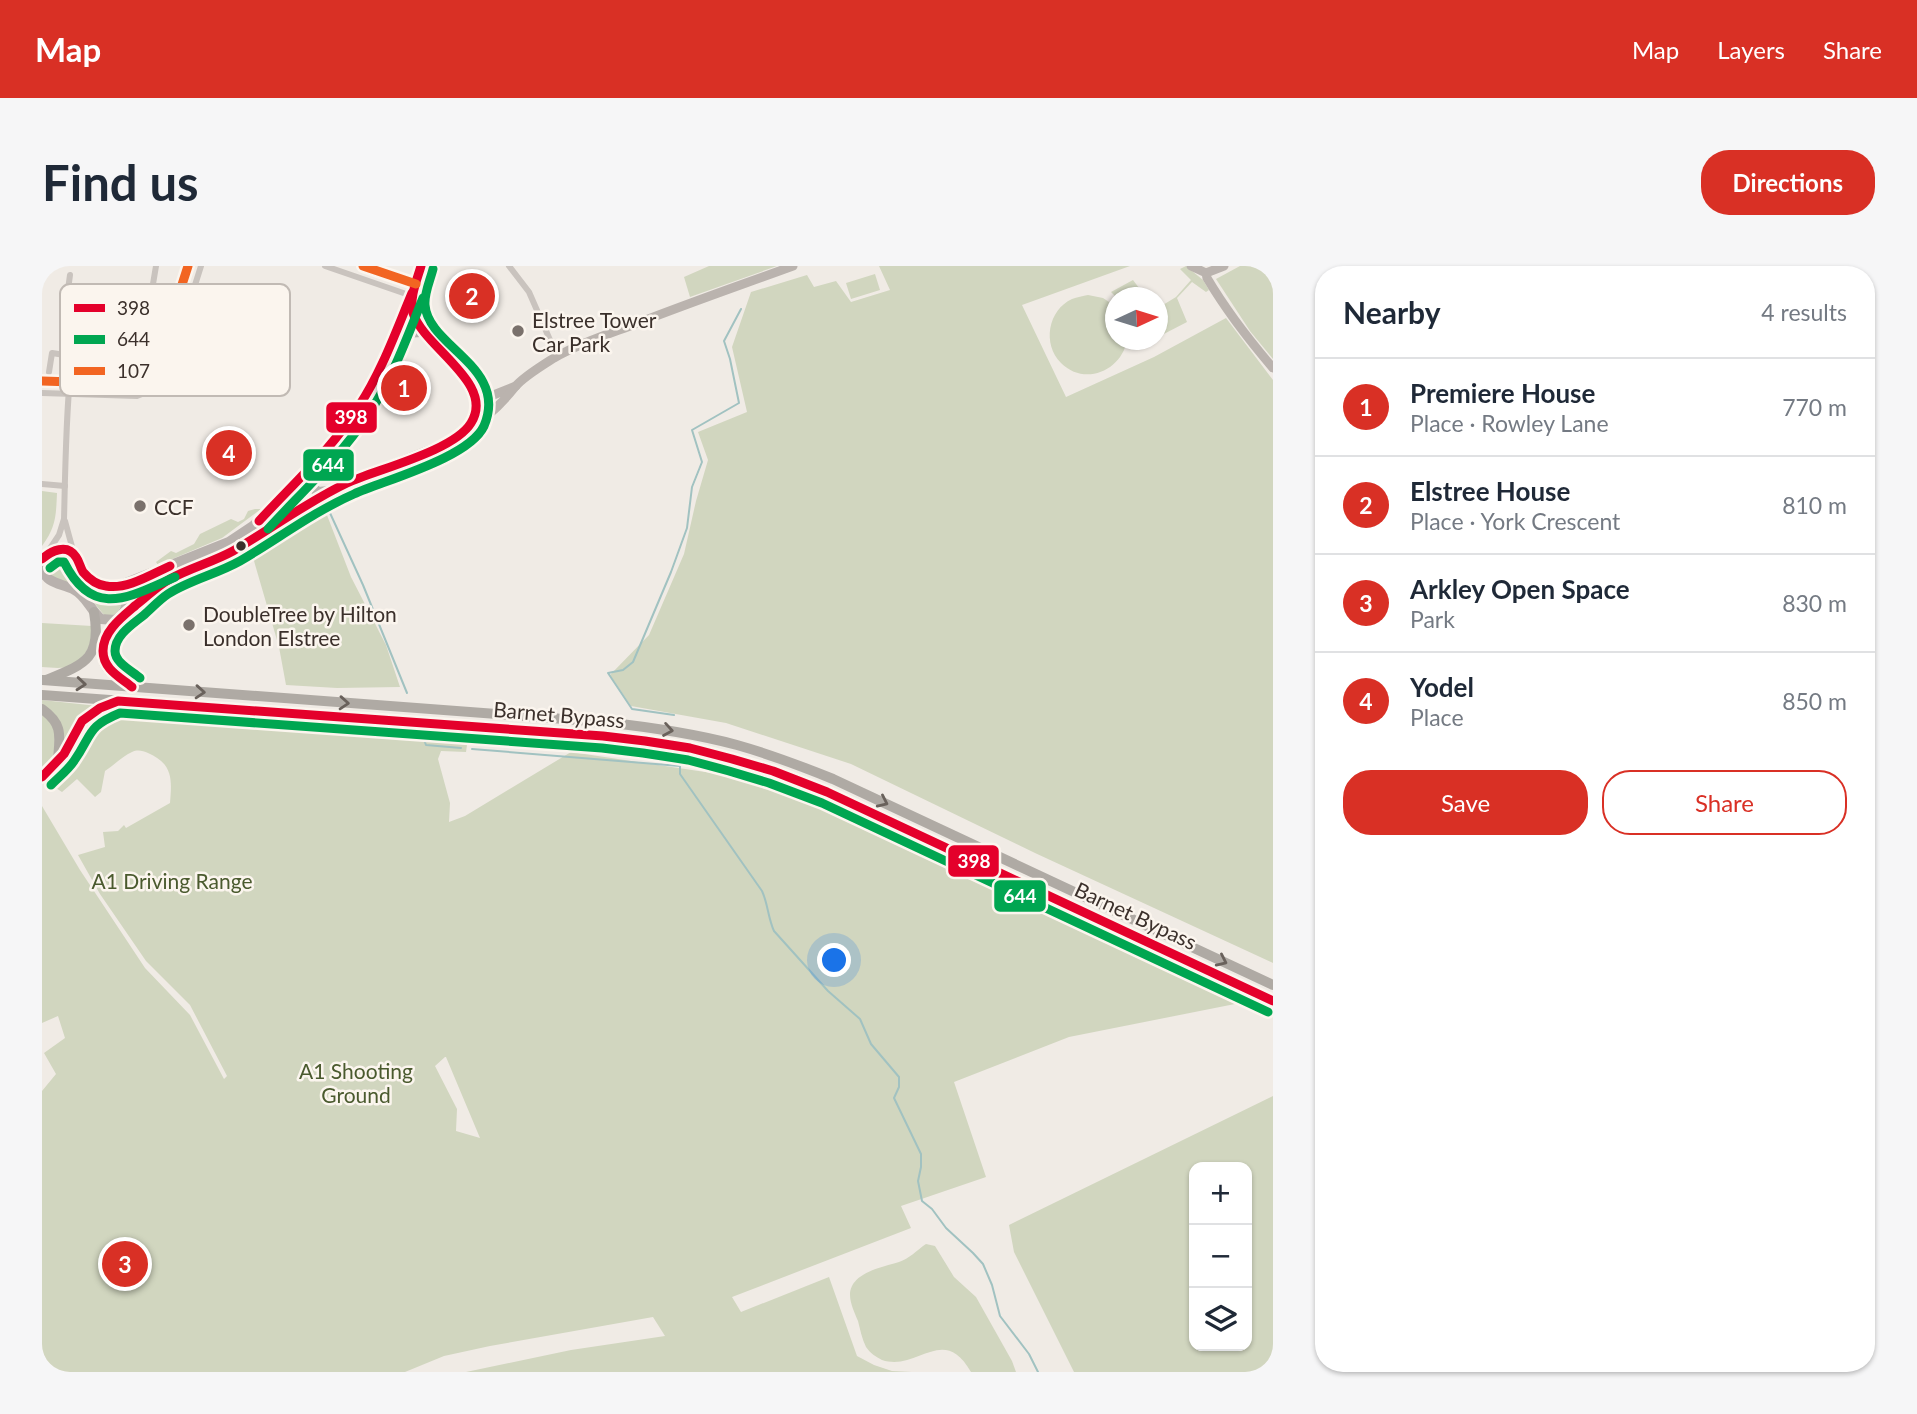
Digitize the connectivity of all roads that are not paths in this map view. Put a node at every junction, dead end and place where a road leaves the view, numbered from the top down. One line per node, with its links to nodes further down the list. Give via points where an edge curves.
1 (156, 266): 12 (street)
2 (201, 266): 13 (street)
3 (325, 266): 14 (street)
4 (421, 266): 14 (main road)
5 (509, 266): 18 (street, via 527,289)
6 (793, 266): 18 (street)
7 (1191, 266): 9 (street)
8 (1224, 266): 9 (street)
9 (1206, 273): 19 (street, via 1227,309)
10 (70, 275): 11 (street)
11 (69, 284)
12 (153, 284)
13 (195, 284)
14 (412, 296): 15 (main road); 16 (main road)
15 (422, 332): 16 (main road, via 402,333); 21 (main road)
16 (389, 347): 27 (main road, via 359,408)
17 (60, 354): 20 (street, via 52,353)
18 (557, 356): 22 (street)
19 (1273, 368)
20 (49, 372)
21 (472, 385): 22 (street, via 491,396); 26 (main road, via 476,409)
22 (516, 386): 26 (street)
23 (42, 393): 24 (street)
24 (60, 394)
25 (69, 396): 29 (street)
26 (468, 429): 30 (main road, via 430,450)
27 (312, 465): 30 (main road, via 309,485 323,493); 36 (main road, via 241,535)
28 (42, 484): 29 (street)
29 (65, 486): 31 (street)
30 (332, 490): 38 (main road, via 230,552 162,583)
31 (64, 519): 32 (street); 33 (street)
32 (75, 556): 33 (main road, via 62,549); 36 (main road, via 89,578)
33 (44, 560): 35 (main road, via 43,574)
34 (42, 585): 35 (main road)
35 (59, 585): 37 (main road, via 79,593)
36 (116, 587): 38 (main road, via 127,602)
37 (94, 612): 38 (main road, via 105,621); 39 (highway, via 97,639 92,653 76,668)
38 (121, 616): 40 (highway, via 105,639 103,657 109,669)
39 (43, 680): 40 (highway, Barnet Bypass, one-way to 40)
40 (132, 687): 46 (highway, Barnet Bypass, one-way to 46, via 604,722 736,745 845,785)
41 (42, 695): 42 (highway, Barnet Bypass)
42 (118, 701): 44 (highway, via 82,721); 47 (highway, Barnet Bypass, via 603,736 690,748 827,792)
43 (42, 709): 44 (highway, via 59,728)
44 (58, 759): 45 (highway)
45 (42, 778)
46 (1273, 985)
47 (1273, 1000)

